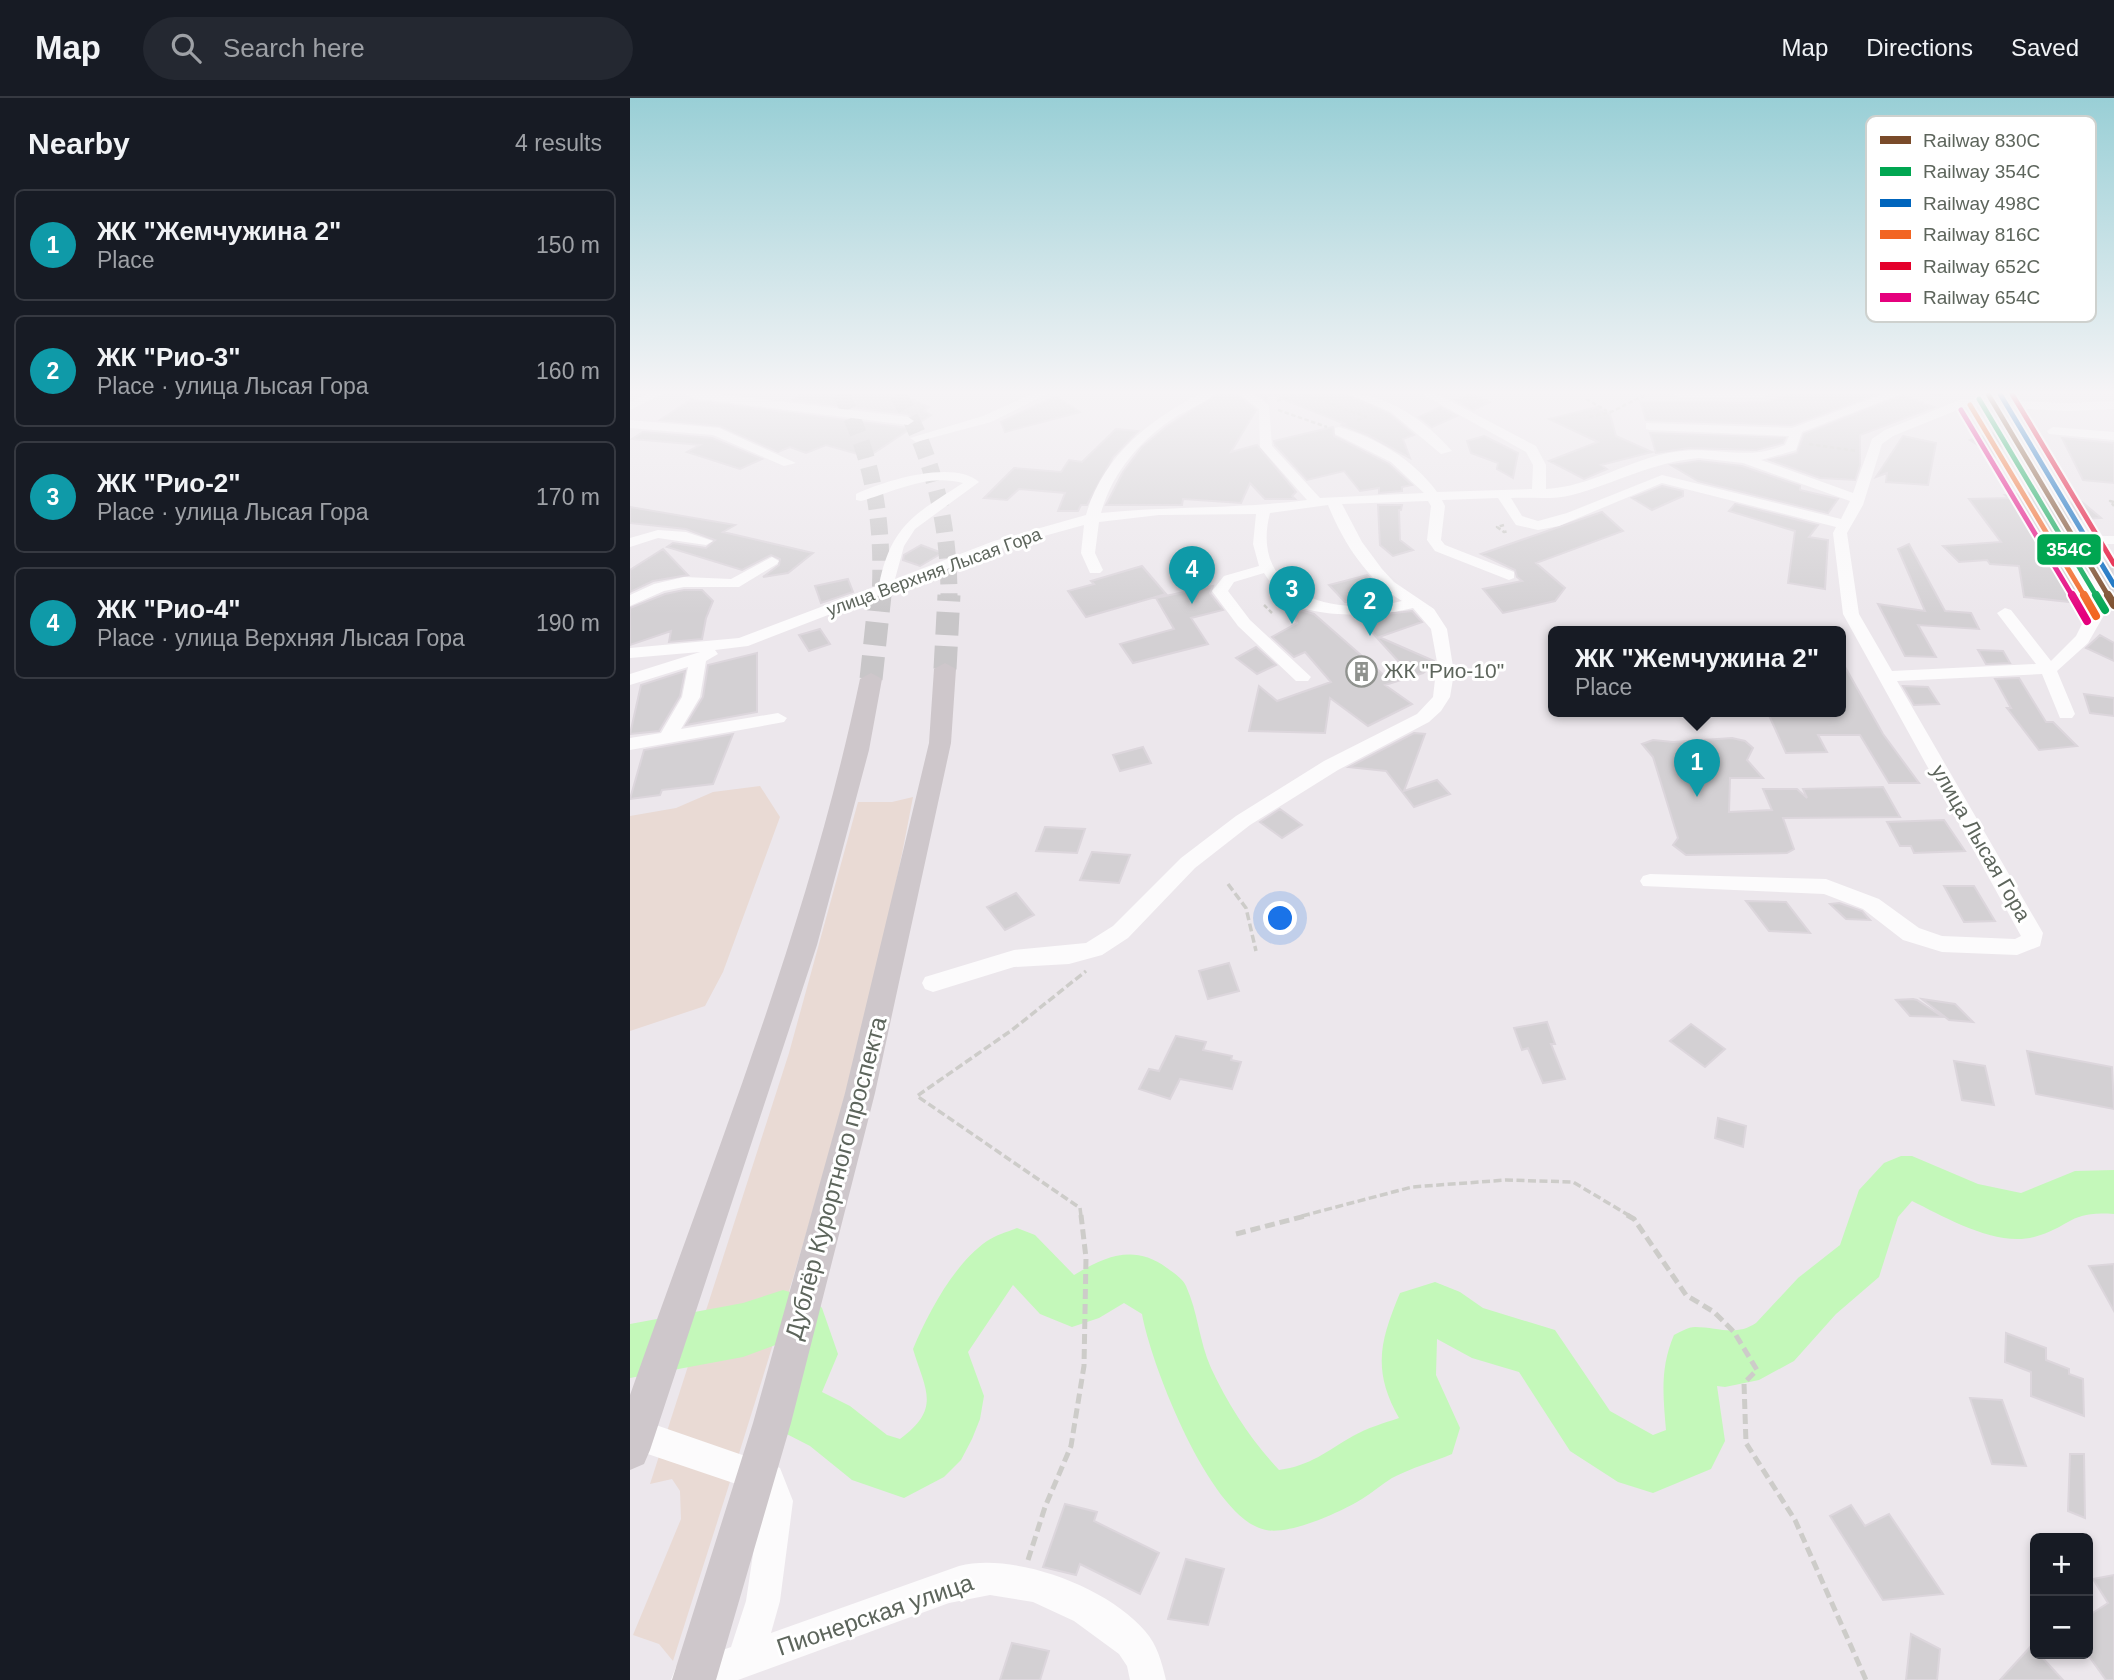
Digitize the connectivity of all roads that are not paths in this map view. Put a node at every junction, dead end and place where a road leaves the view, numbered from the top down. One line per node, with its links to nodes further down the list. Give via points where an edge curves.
1 (1114, 468): 15 (street)
2 (1289, 468): 13 (street)
3 (1405, 468): 11 (street)
4 (1541, 468): 8 (street)
5 (1635, 468): 8 (street, via 1568,492)
6 (1770, 468): 12 (street)
7 (1867, 468): 12 (street)
8 (1538, 493): 9 (street, улица Верхняя Лысая Гора)
9 (1503, 495): 11 (street, улица Верхняя Лысая Гора); 16 (street, via 1519,520 1527,525 1547,525 1662,479)
10 (861, 497): 24 (street, via 879,487 905,482 963,478 972,482 901,534 891,555)
11 (1433, 497): 13 (street, улица Верхняя Лысая Гора); 23 (street, via 1438,506 1434,540 1440,548)
12 (1858, 499): 16 (street)
13 (1325, 500): 14 (street, улица Верхняя Лысая Гора); 26 (street, via 1384,581)
14 (1264, 510): 15 (street, улица Верхняя Лысая Гора, via 1159,511); 21 (street, via 1258,537)
15 (1092, 518): 22 (street, via 1086,550); 24 (street, улица Верхняя Лысая Гора, via 999,544)
16 (1843, 524): 34 (street, улица Лысая Гора, via 1851,614)
17 (2114, 540): 27 (street, via 2074,540 2062,547 2074,569)
18 (706, 541): 19 (street, via 665,533 647,534)
19 (630, 543)
20 (772, 561): 25 (street, via 734,584 684,582 659,587)
21 (1267, 568): 26 (street, via 1291,597 1304,603 1365,613); 35 (street, via 1229,579 1220,591 1244,623)
22 (1095, 570)
23 (1509, 575)
24 (886, 588): 29 (street, улица Верхняя Лысая Гора)
25 (630, 601)
26 (1415, 601): 43 (street, via 1438,629 1445,666 1443,694 1423,718 1331,763 1240,822 1186,864 1125,927 1093,949 1070,956 1025,957)
27 (2108, 603): 33 (street, via 2063,660)
28 (2005, 613): 33 (street)
29 (742, 643): 30 (street, улица Верхняя Лысая Гора); 31 (street)
30 (630, 653)
31 (698, 658): 37 (street); 40 (street, via 691,697)
32 (945, 669): 47 (main road, Дублёр Курортного проспекта, via 940,743 860,1093 772,1423)
33 (2048, 669): 34 (street); 38 (street)
34 (1888, 676): 42 (street, улица Лысая Гора, via 2032,940 2017,947 1942,944 1911,934 1871,904 1826,887)
35 (1302, 677)
36 (871, 678): 45 (main road, via 857,750 803,945)
37 (630, 680)
38 (2066, 714)
39 (778, 718): 40 (street)
40 (668, 737): 41 (street)
41 (630, 744)
42 (1650, 881)
43 (933, 983)
44 (630, 1432): 46 (street, via 769,1479 777,1501 763,1601)
45 (630, 1450)
46 (745, 1660): 47 (street, Пионерская улица); 48 (street, Пионерская улица, via 967,1581 989,1578 1021,1581 1068,1598 1129,1635 1140,1651)
47 (691, 1680)
48 (1149, 1680)

